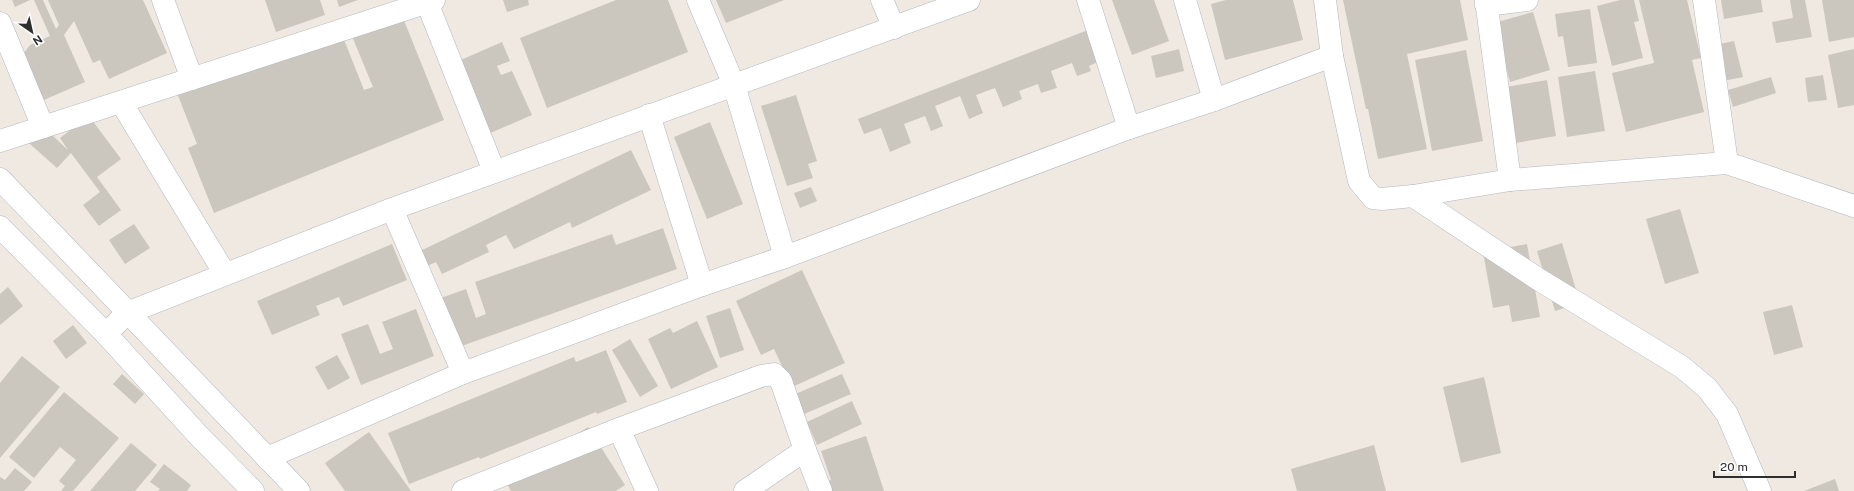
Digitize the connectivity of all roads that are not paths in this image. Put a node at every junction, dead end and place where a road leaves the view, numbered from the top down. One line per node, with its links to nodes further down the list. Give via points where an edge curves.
1 (163, 0): 15 (street)
2 (698, 0): 16 (street)
3 (882, 0): 13 (street)
4 (970, 0): 13 (street)
5 (1088, 0): 21 (street)
6 (1185, 0): 17 (street)
7 (1325, 0): 14 (street)
8 (1527, 0): 11 (street)
9 (1704, 0): 23 (street)
10 (429, 1): 15 (street); 24 (street)
11 (1486, 2): 26 (street)
12 (0, 23): 20 (street)
13 (894, 28): 16 (street)
14 (1332, 56): 17 (street); 27 (street, via 1359,181 1373,198)
15 (192, 79): 18 (street)
16 (734, 85): 19 (street); 31 (street)
17 (1214, 100): 21 (street)
18 (121, 102): 20 (street); 32 (street)
19 (649, 115): 24 (street); 33 (street)
20 (43, 127): 22 (street)
21 (1129, 128): 31 (street)
22 (0, 141)
23 (1727, 163): 26 (street); 28 (street)
24 (494, 171): 29 (street)
25 (0, 179): 34 (street)
26 (1510, 180): 27 (street)
27 (1413, 196): 46 (street, via 1538,279 1682,367 1707,388 1727,414)
28 (1854, 206)
29 (392, 209): 32 (street); 36 (street)
30 (0, 227): 35 (street)
31 (785, 257): 33 (street)
32 (225, 274): 34 (street)
33 (702, 285): 36 (street)
34 (127, 313): 35 (street); 39 (street)
35 (106, 334): 40 (street)
36 (463, 373): 39 (street)
37 (619, 429): 38 (street, via 761,376 774,374 781,381); 42 (street); 43 (street)
38 (805, 450): 44 (street); 45 (street)
39 (267, 458): 41 (street)
40 (253, 491)
41 (299, 491)
42 (463, 491)
43 (647, 491)
44 (745, 491)
45 (821, 491)
46 (1760, 491)

